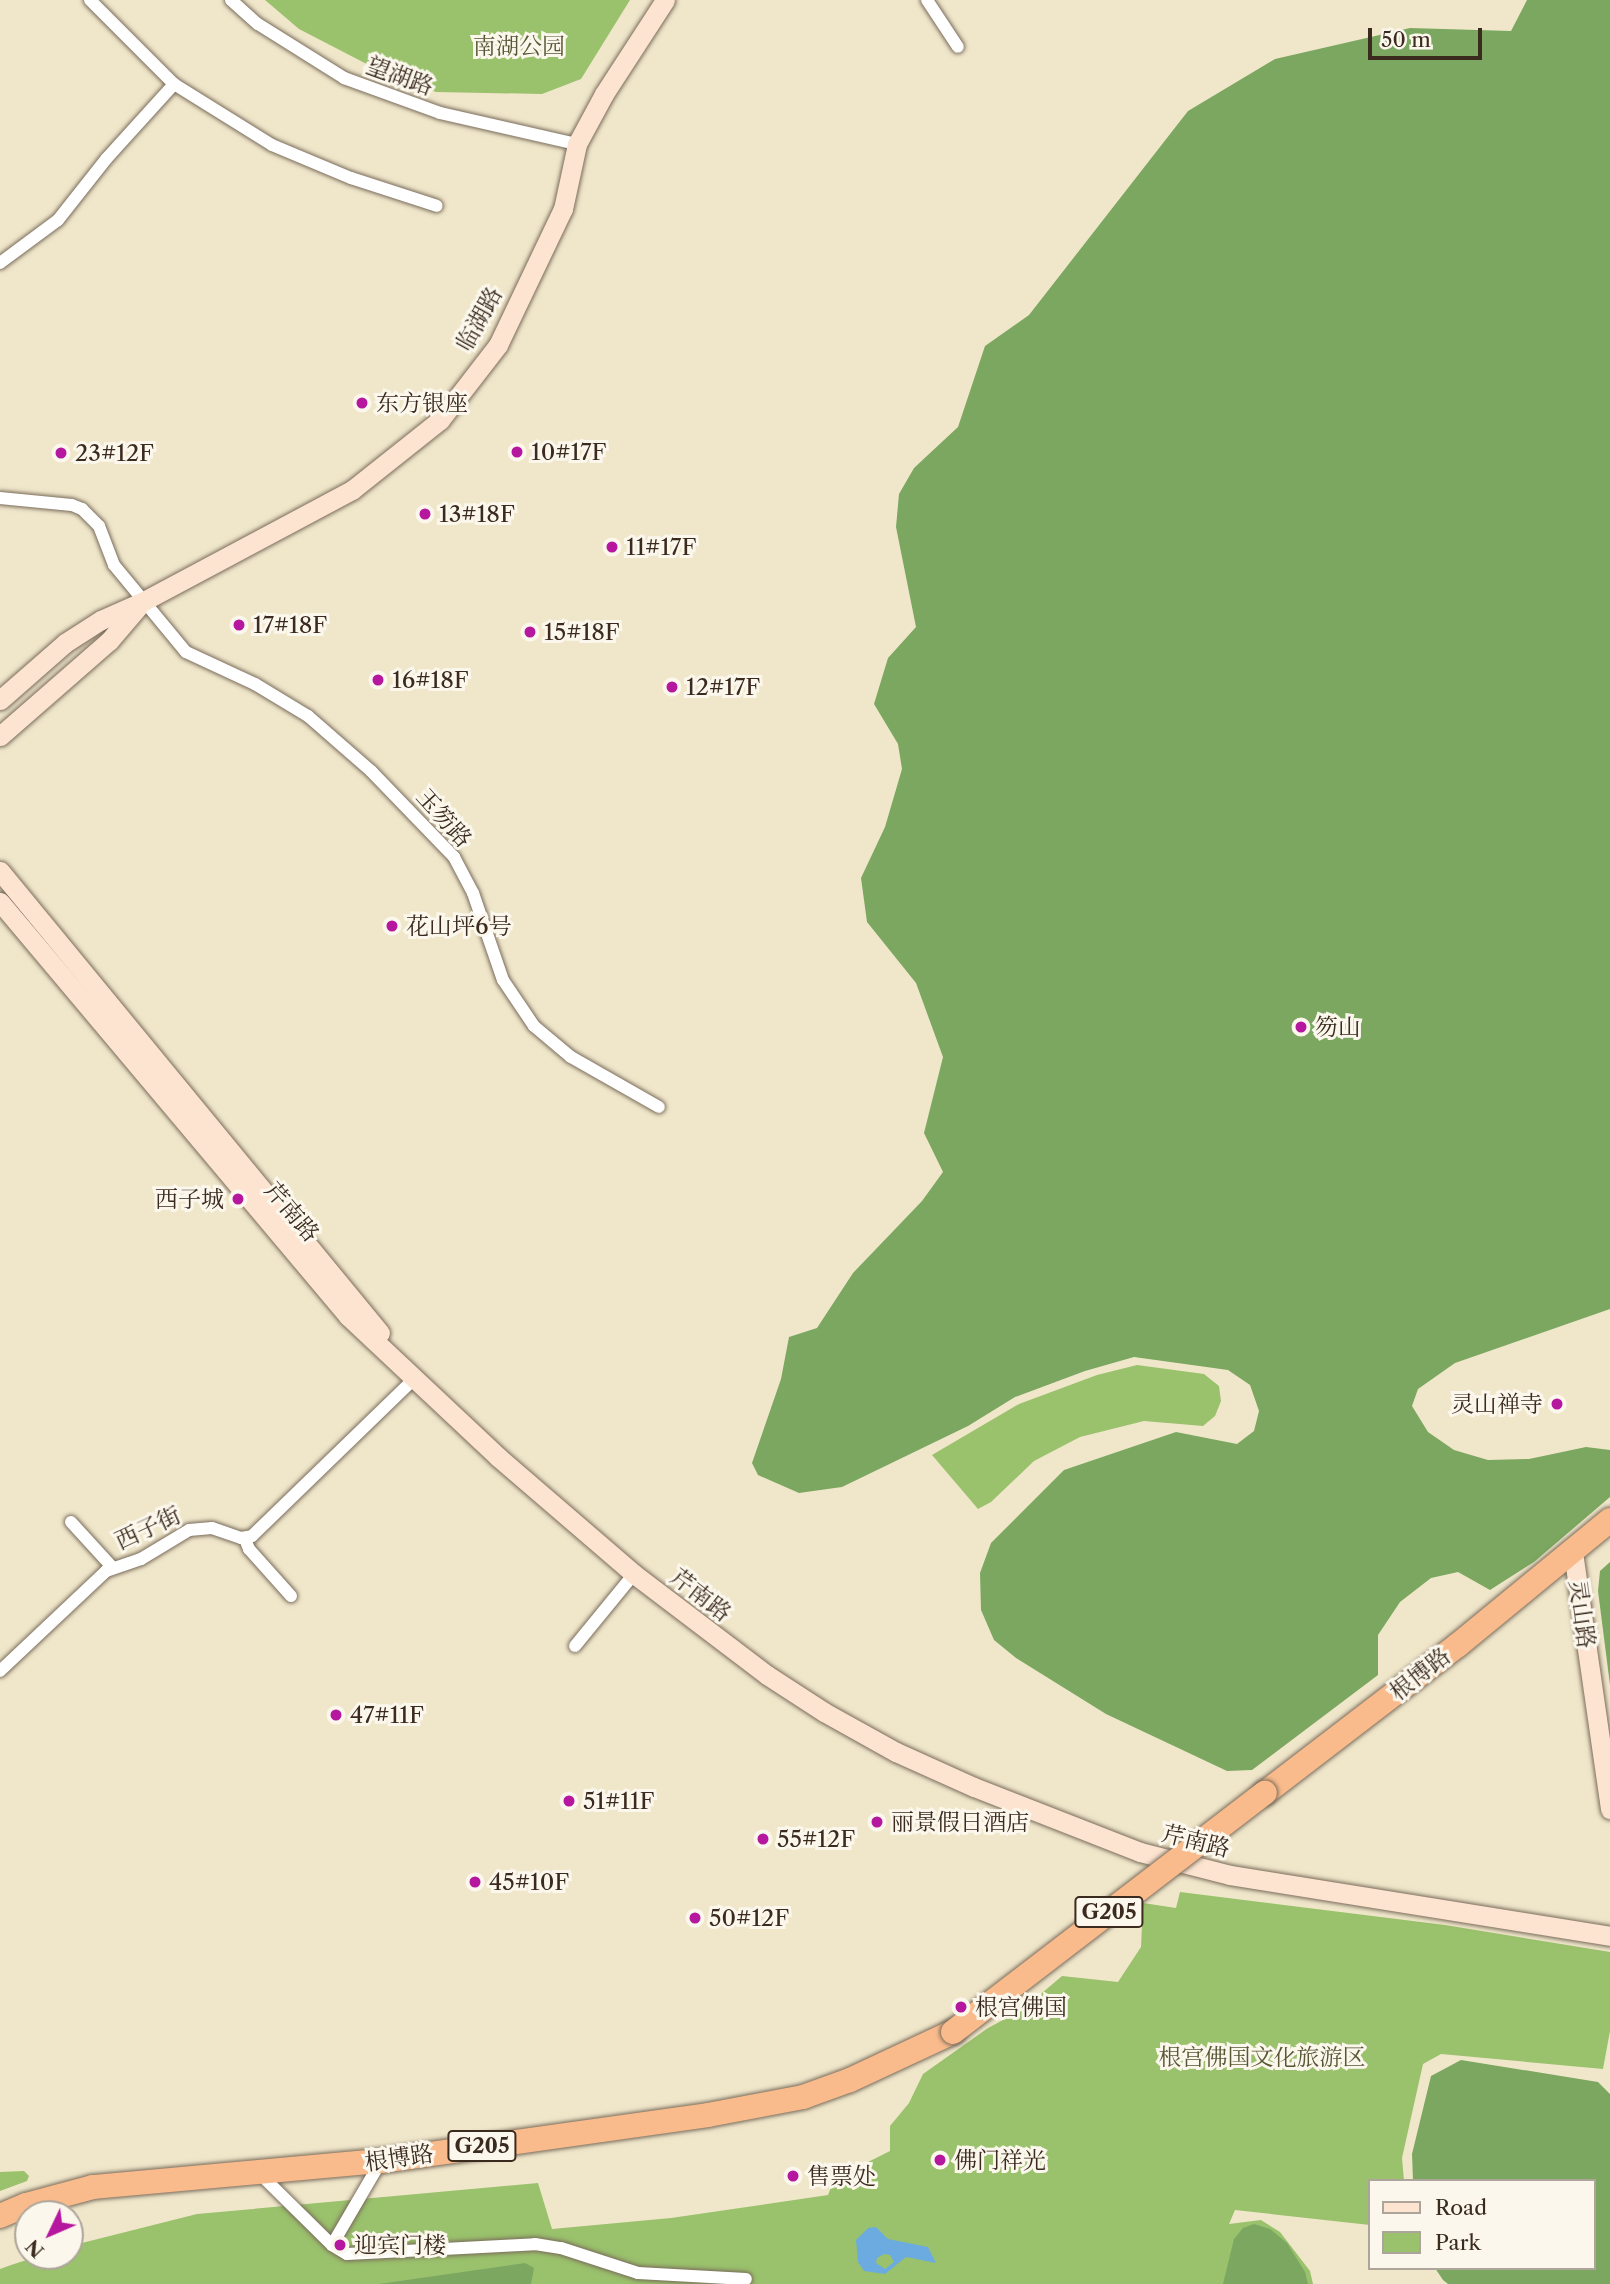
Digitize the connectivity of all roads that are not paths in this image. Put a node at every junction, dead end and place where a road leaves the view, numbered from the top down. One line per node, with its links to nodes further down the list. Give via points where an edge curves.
1 (90, 0): 6 (street)
2 (231, 0): 7 (street, 望湖路, via 258,24 344,78 440,113)
3 (665, 0): 7 (main road, 临湖路)
4 (927, 0): 5 (street)
5 (958, 47)
6 (174, 84): 8 (street, via 272,145 351,178); 9 (street, via 58,220)
7 (577, 144): 11 (main road, 临湖路, via 563,209 498,345 440,420 352,490)
8 (437, 206)
9 (0, 263)
10 (0, 498): 11 (street, 玉笏路, via 82,509 99,526 114,565)
11 (144, 601): 12 (main road, via 65,643); 13 (main road, via 108,640); 16 (street, 玉笏路, via 186,652 308,716 371,771 454,857 473,893 503,981 534,1026 571,1057)
12 (0, 700)
13 (0, 736)
14 (0, 871): 17 (main road, via 360,1307)
15 (0, 902): 17 (main road, 芹南路, via 348,1316)
16 (659, 1107)
17 (414, 1379): 20 (street); 23 (main road, 芹南路)
18 (1610, 1520): 21 (highway, 灵山路 / G205)
19 (71, 1522): 22 (street)
20 (246, 1539): 22 (street, 西子街, via 199,1528 141,1559); 24 (street)
21 (1573, 1552): 27 (main road, 灵山路); 29 (highway, 根博路 / G205, bridge, via 953,2032 803,2097 708,2115)
22 (113, 1567): 26 (street, 西子街)
23 (634, 1574): 25 (street); 28 (main road, 芹南路, via 767,1675 824,1712 896,1752 1114,1843 1230,1875)
24 (291, 1596)
25 (575, 1646)
26 (0, 1671)
27 (1610, 1809)
28 (1610, 1936)
29 (381, 2161): 30 (highway, 根博路 / G205); 32 (street)
30 (260, 2174): 31 (highway, 根博路 / G205, via 93,2187); 32 (street)
31 (0, 2216)
32 (332, 2245): 33 (street, via 348,2254 535,2244 638,2273)
33 (746, 2279)

